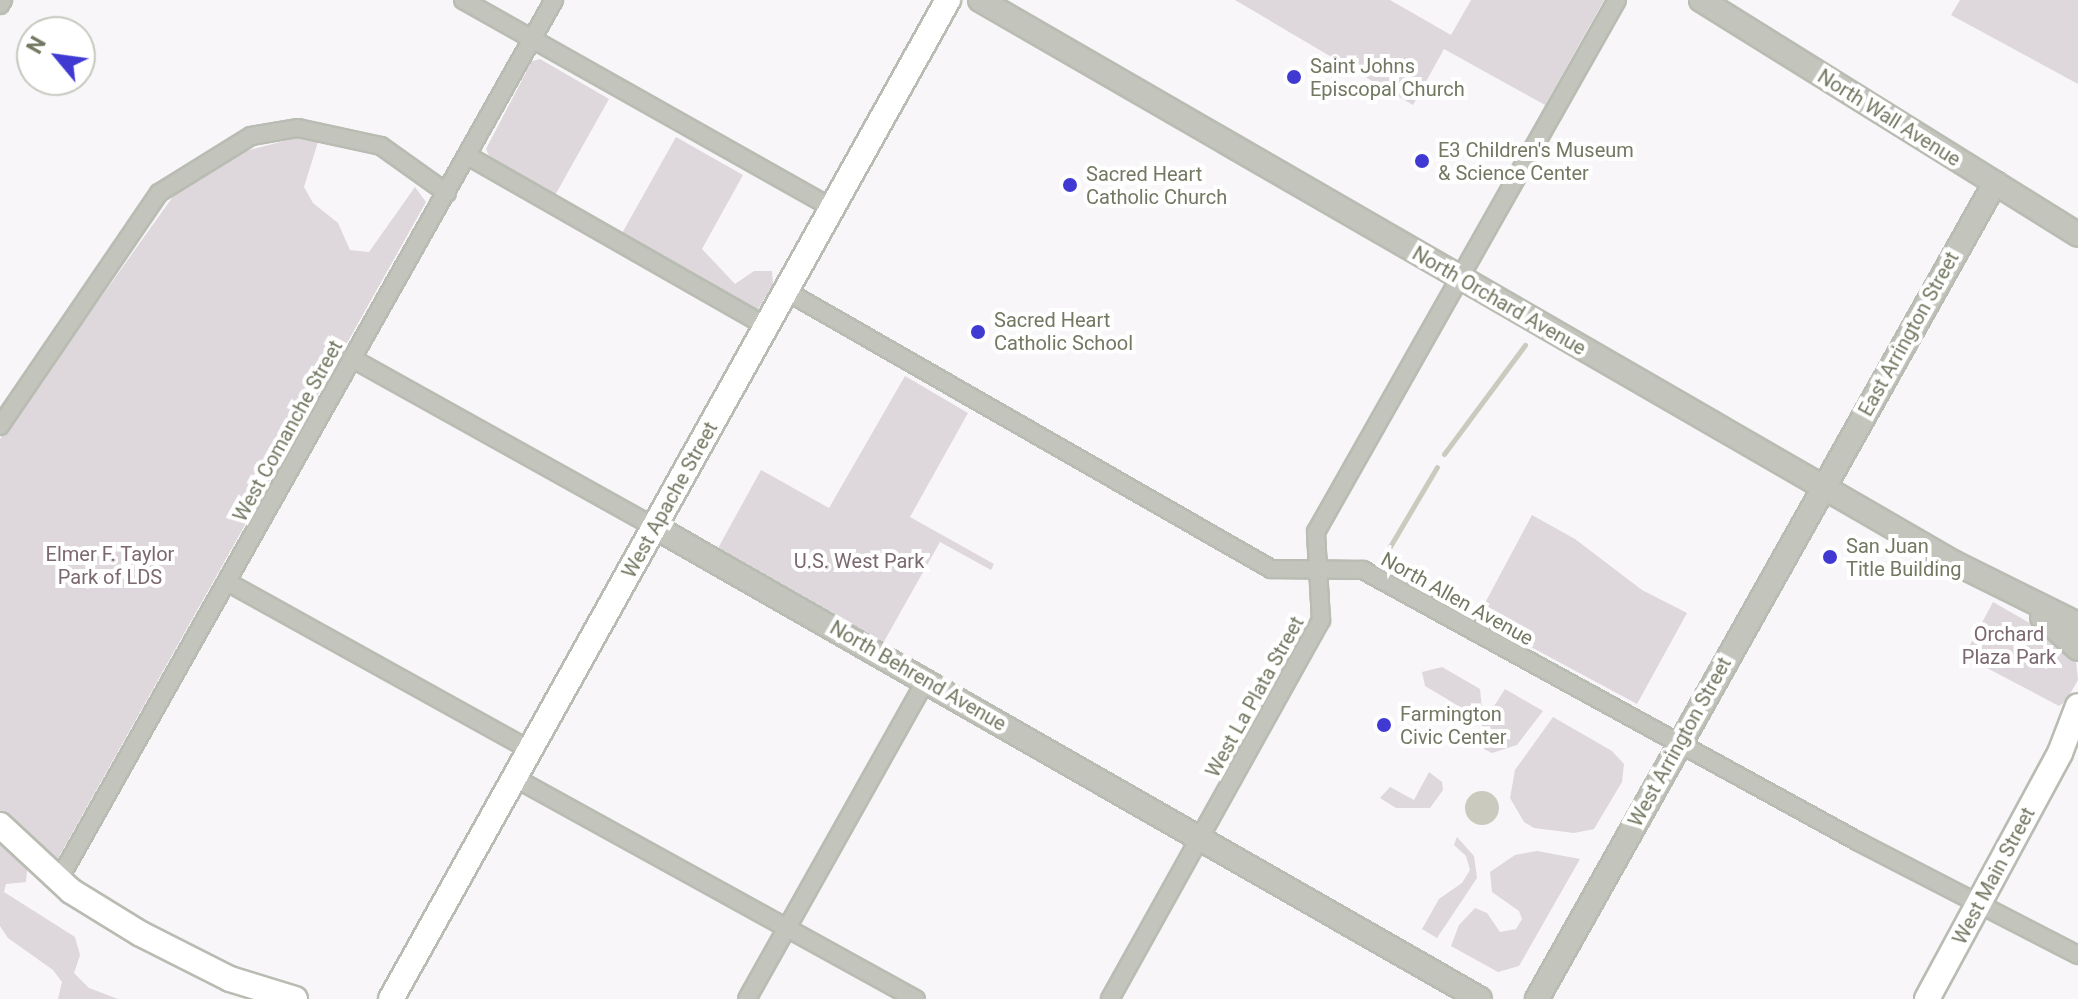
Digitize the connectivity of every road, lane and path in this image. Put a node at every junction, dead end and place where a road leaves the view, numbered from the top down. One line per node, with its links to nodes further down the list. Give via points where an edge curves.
1 (463, 0): 7 (street)
2 (554, 0): 7 (street, West Comanche Street)
3 (948, 0): 11 (main road, West Apache Street)
4 (980, 0): 13 (street, North Orchard Avenue)
5 (1617, 0): 13 (street, West La Plata Street)
6 (1701, 0): 9 (street, North Wall Avenue)
7 (532, 39): 8 (street, West Comanche Street); 11 (street)
8 (468, 156): 10 (street, West Comanche Street); 15 (street)
9 (1995, 183): 12 (street, North Wall Avenue); 18 (street, East Arrington Street)
10 (447, 193): 16 (street, West Comanche Street); 17 (street, via 381,146 298,128 251,136 159,193)
11 (832, 208): 14 (main road, West Apache Street)
12 (2078, 235)
13 (1460, 278): 18 (street, North Orchard Avenue); 20 (street, West La Plata Street, via 1316,532)
14 (786, 291): 15 (main road, West Apache Street); 20 (street, North Allen Avenue, via 1271,569)
15 (766, 326): 19 (main road, West Apache Street)
16 (351, 358): 19 (street, North Behrend Avenue); 21 (street, West Comanche Street)
17 (0, 426)
18 (1824, 486): 22 (street, North Orchard Avenue); 28 (street, West Arrington Street)
19 (655, 527): 25 (street, North Behrend Avenue); 29 (main road, West Apache Street)
20 (1318, 570): 28 (street, North Allen Avenue, via 1363,570); 33 (street, West La Plata Street, via 1321,620)
21 (227, 582): 29 (street); 34 (street, West Comanche Street)
22 (2019, 599): 23 (street, North Orchard Avenue); 24 (street, North Orchard Avenue)
23 (2078, 624)
24 (2078, 649)
25 (926, 680): 33 (street, North Behrend Avenue); 36 (street)
26 (2078, 706): 30 (main road, West Main Street)
27 (2078, 736): 30 (main road, West Main Street)
28 (1679, 744): 35 (street, North Allen Avenue); 46 (street, West Arrington Street)
29 (530, 750): 31 (main road, West Apache Street)
30 (2060, 753): 35 (main road, West Main Street)
31 (515, 778): 36 (street); 41 (main road, West Apache Street)
32 (0, 825): 34 (main road)
33 (1200, 837): 44 (street, West La Plata Street); 45 (street, North Behrend Avenue)
34 (58, 881): 38 (main road, via 141,934)
35 (1979, 903): 37 (street, North Allen Avenue); 47 (main road, West Main Street)
36 (786, 928): 42 (street); 43 (street)
37 (2078, 955)
38 (230, 979): 39 (main road); 40 (main road)
39 (251, 999)
40 (295, 999)
41 (391, 999)
42 (747, 999)
43 (916, 999)
44 (1110, 999)
45 (1480, 999)
46 (1537, 999)
47 (1927, 999)

